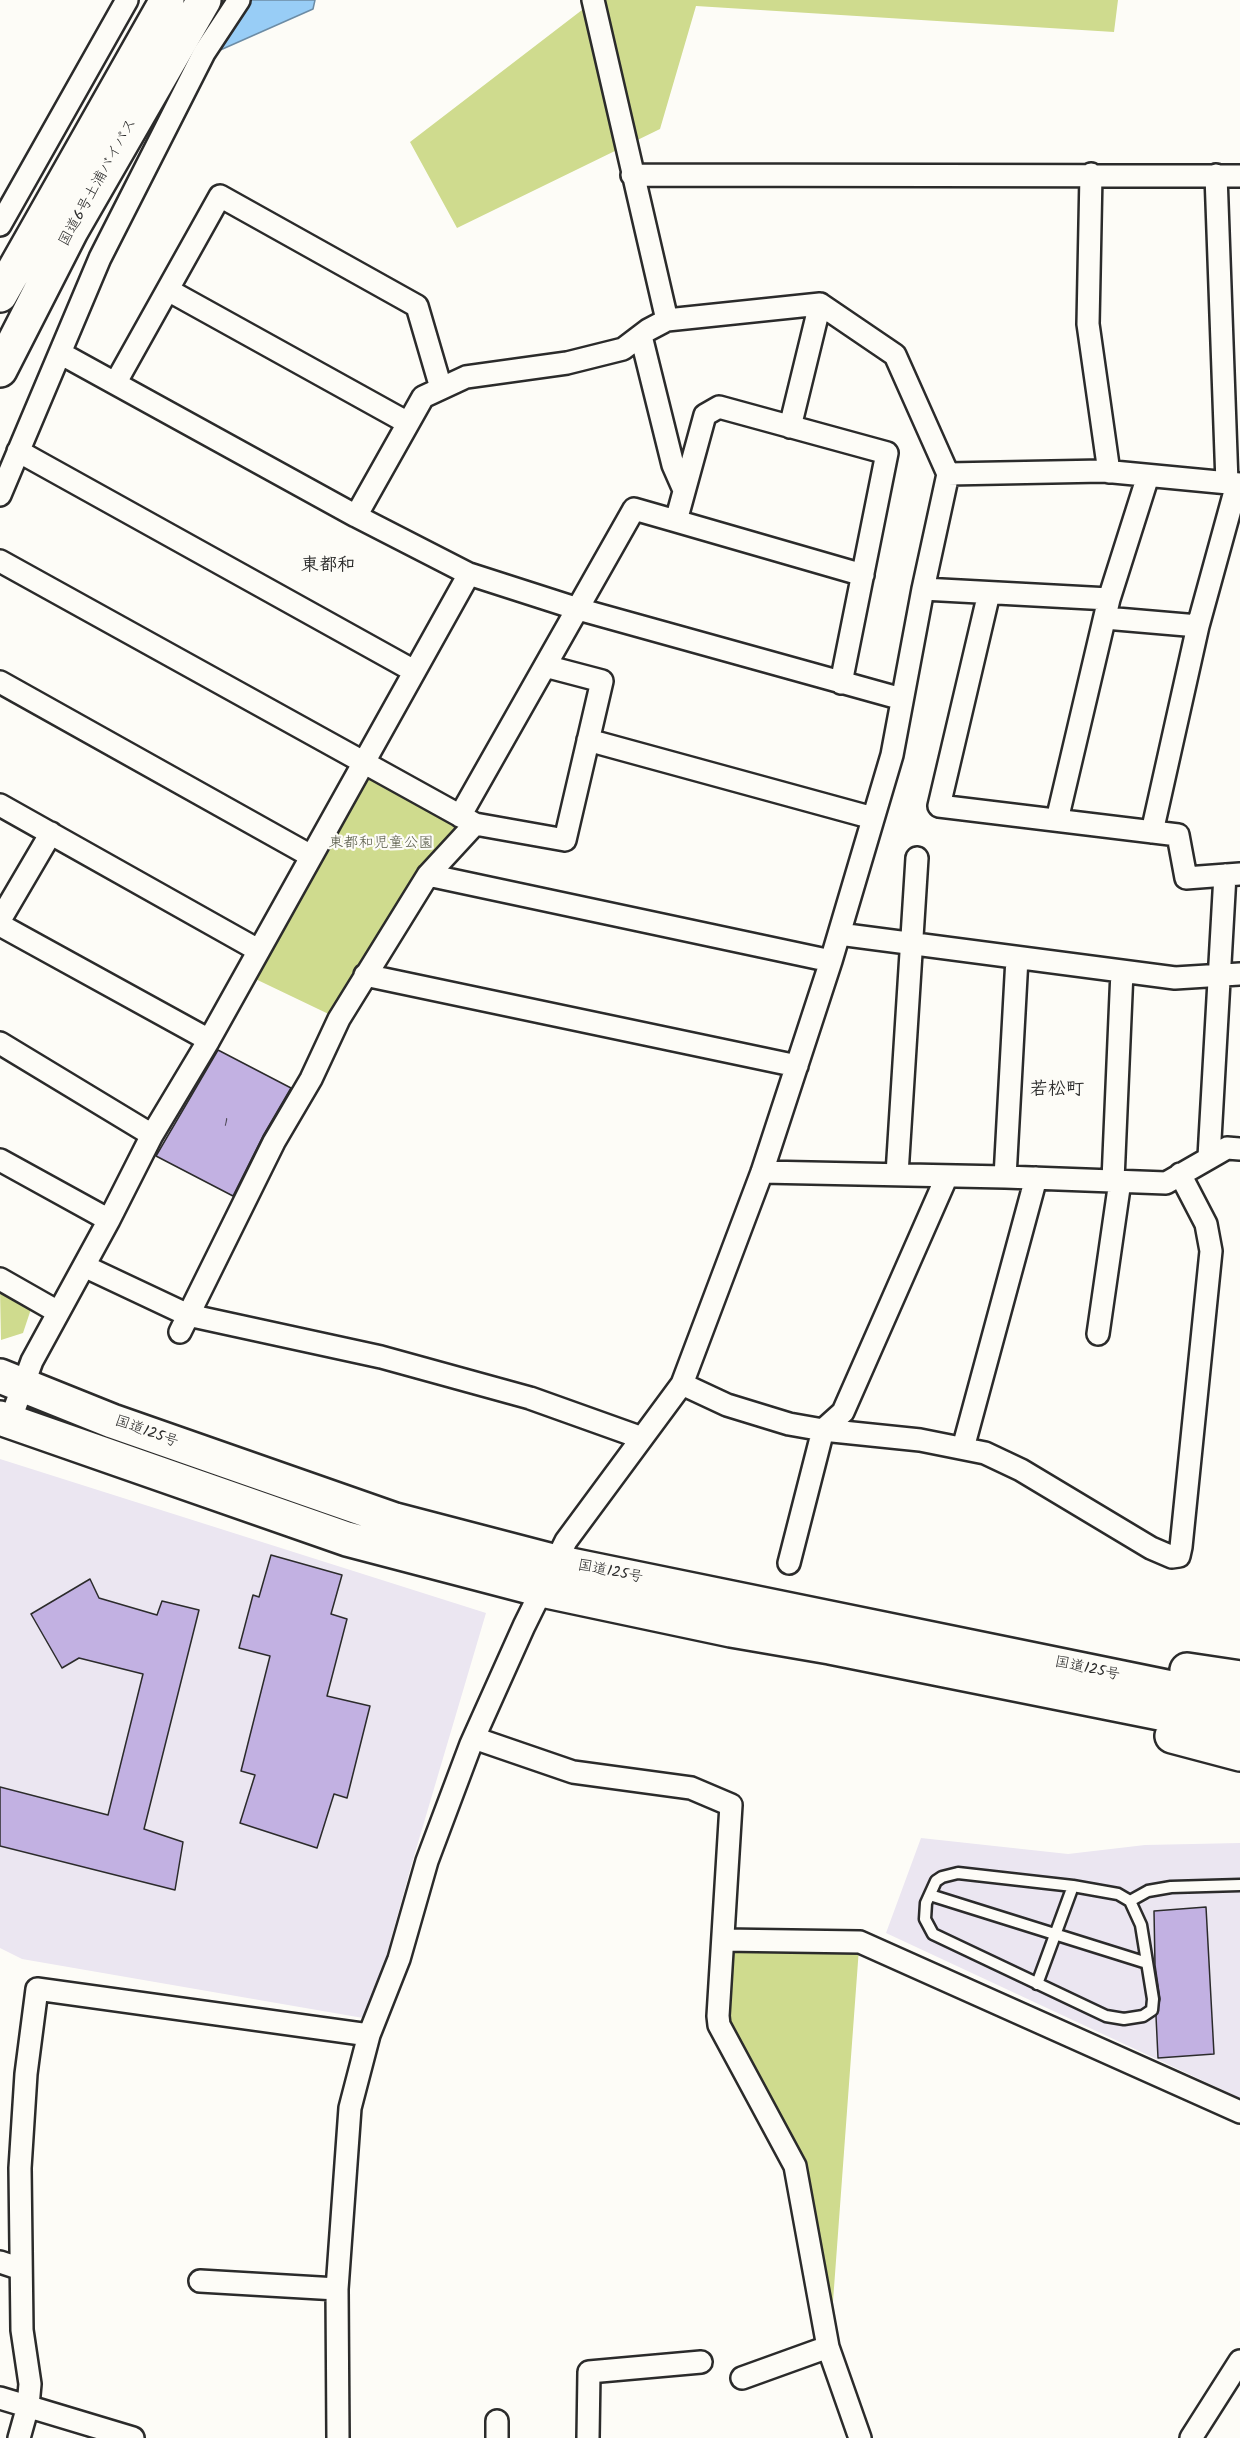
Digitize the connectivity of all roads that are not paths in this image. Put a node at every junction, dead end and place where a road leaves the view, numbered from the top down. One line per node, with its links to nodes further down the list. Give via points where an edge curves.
1 (127, 0): 10 (street)
2 (167, 0): 12 (highway, 国道6号土浦バイパス)
3 (204, 0): 17 (highway, 国道6号土浦バイパス, via 71,231)
4 (239, 0): 16 (street, via 204,53 100,258)
5 (593, 0): 7 (street)
6 (1091, 174): 7 (street); 8 (street); 23 (street, via 1088,324)
7 (632, 175): 14 (street)
8 (1216, 176): 9 (street); 26 (street)
9 (1240, 176)
10 (0, 225)
11 (168, 290): 18 (street); 19 (street, via 220,196 417,306); 20 (street)
12 (0, 295)
13 (820, 304): 14 (street); 21 (street); 24 (street, via 895,355)
14 (667, 320): 15 (street)
15 (641, 336): 19 (street, via 623,350 567,363 466,377); 27 (street, via 673,465)
16 (60, 352): 18 (street); 22 (street)
17 (0, 370)
18 (116, 382): 29 (street)
19 (441, 388): 20 (street, via 423,396)
20 (408, 423): 29 (street)
21 (790, 427): 27 (street, via 719,407 705,415); 33 (street, via 887,453)
22 (18, 451): 28 (street); 40 (street)
23 (1108, 472): 24 (street); 25 (street)
24 (948, 474): 34 (street)
25 (1148, 476): 26 (street); 36 (street)
26 (1235, 483): 38 (street)
27 (684, 490): 30 (street)
28 (0, 495)
29 (356, 516): 32 (street)
30 (676, 521): 33 (street); 37 (street, via 634,509)
31 (0, 561): 45 (street)
32 (469, 574): 37 (street); 40 (street)
33 (863, 575): 42 (street)
34 (923, 590): 35 (street); 43 (street)
35 (989, 593): 36 (street); 49 (street, via 939,806)
36 (1107, 608): 38 (street); 49 (street)
37 (578, 609): 39 (street); 42 (street)
38 (1198, 626): 50 (street)
39 (545, 666): 44 (street, via 602,681); 48 (street)
40 (414, 671): 45 (street)
41 (0, 682): 52 (street)
42 (841, 683): 43 (street)
43 (902, 699): 47 (street)
44 (588, 740): 47 (street); 48 (street, via 565,840)
45 (364, 763): 48 (street); 52 (street)
46 (0, 805): 51 (street)
47 (873, 818): 58 (street)
48 (468, 820): 54 (street)
49 (1057, 820): 50 (street)
50 (1152, 832): 55 (street, via 1178,835 1186,878)
51 (51, 833): 56 (street); 60 (street)
52 (311, 856): 60 (street)
53 (917, 858): 59 (street)
54 (428, 874): 62 (street); 65 (street)
55 (1233, 874): 64 (street)
56 (0, 920)
57 (0, 925): 66 (street)
58 (839, 934): 59 (street); 62 (street)
59 (912, 944): 61 (street); 74 (street)
60 (258, 950): 66 (street)
61 (1017, 958): 63 (street); 77 (street)
62 (831, 961): 68 (street)
63 (1122, 971): 64 (street, via 1175,978); 79 (street)
64 (1230, 974): 71 (street)
65 (365, 975): 68 (street); 84 (street, via 274,1142)
66 (209, 1040): 69 (street)
67 (0, 1043): 69 (street)
68 (797, 1066): 73 (street)
69 (152, 1135): 80 (street)
70 (1240, 1149): 71 (street, via 1227,1148)
71 (1209, 1157): 75 (street)
72 (0, 1160): 80 (street)
73 (762, 1172): 74 (street); 87 (street)
74 (897, 1174): 76 (street)
75 (1180, 1174): 79 (street, via 1166,1183); 91 (street, via 1206,1224 1211,1251 1179,1556 1151,1548 999,1459)
76 (947, 1176): 77 (street); 89 (street, via 843,1412)
77 (1005, 1176): 78 (street)
78 (1036, 1178): 79 (street); 91 (street)
79 (1117, 1180): 85 (street)
80 (109, 1220): 81 (street)
81 (84, 1266): 83 (street); 84 (street)
82 (0, 1279): 83 (street)
83 (58, 1312): 86 (street, via 32,1360)
84 (184, 1324): 90 (street, via 381,1357 530,1398)
85 (1098, 1334)
86 (12, 1381): 88 (street); 93 (highway, 国道125号, via 112,1421)
87 (682, 1384): 89 (street, via 727,1405); 90 (street)
88 (5, 1420): 93 (highway, 国道125号, via 347,1539)
89 (823, 1430): 91 (street); 92 (street)
90 (642, 1438): 93 (street, via 566,1541)
91 (963, 1448)
92 (789, 1563)
93 (549, 1576): 94 (highway, 国道125号); 95 (highway, 国道125号, via 731,1630); 99 (street)
94 (856, 1622): 96 (highway); 97 (highway, 国道125号)
95 (830, 1647): 98 (highway, 国道125号); 100 (highway)
96 (1240, 1678)
97 (1240, 1702)
98 (1240, 1729)
99 (474, 1738): 106 (street, via 573,1772 691,1788 731,1805); 109 (street)
100 (1240, 1754)
101 (1073, 1886): 103 (lane, via 958,1873 942,1876); 104 (lane, via 1118,1894); 105 (lane)
102 (1240, 1886): 104 (lane, via 1171,1887 1148,1891)
103 (930, 1894): 105 (lane); 108 (lane, via 925,1918 933,1934)
104 (1130, 1901): 107 (lane, via 1141,1925)
105 (1056, 1934): 107 (lane); 108 (lane)
106 (723, 1941): 110 (street, via 860,1942); 115 (street, via 719,2025 795,2166)
107 (1147, 1963): 108 (lane, via 1153,1999 1152,2010 1143,2016 1106,2016)
108 (1037, 1984)
109 (369, 2035): 112 (street, via 37,1989 20,2168); 114 (street, via 350,2108)
110 (1240, 2112)
111 (0, 2262): 112 (street)
112 (21, 2269): 120 (street, via 22,2330 30,2384)
113 (200, 2281): 114 (street)
114 (337, 2289): 123 (street)
115 (828, 2348): 118 (street); 125 (street)
116 (1240, 2361): 126 (street)
117 (702, 2362): 124 (street, via 589,2372)
118 (742, 2378)
119 (0, 2397): 120 (street)
120 (28, 2406): 121 (street); 122 (street)
121 (19, 2438)
122 (133, 2438)
123 (338, 2438)
124 (588, 2438)
125 (860, 2438)
126 (1191, 2438)

